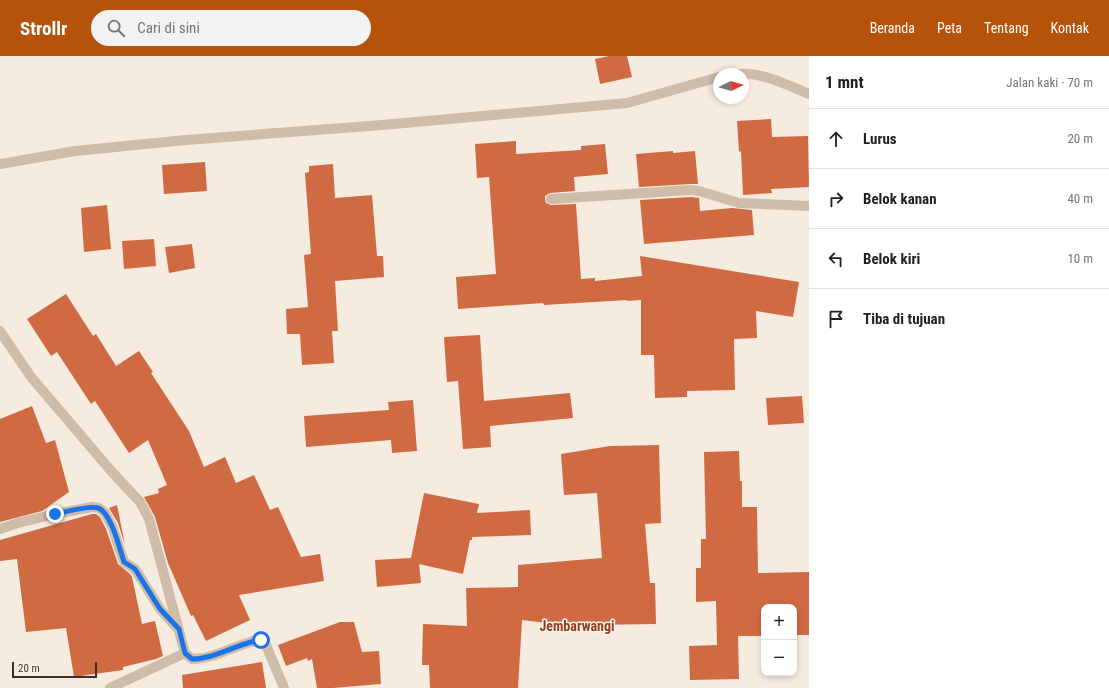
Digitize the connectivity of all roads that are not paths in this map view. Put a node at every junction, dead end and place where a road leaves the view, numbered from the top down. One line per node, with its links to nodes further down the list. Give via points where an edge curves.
1 (749, 74): 3 (street, via 778,81)
2 (713, 79): 4 (street, via 627,103 186,140 75,151)
3 (809, 94)
4 (0, 164)
5 (551, 199): 6 (street, via 691,190 739,203)
6 (809, 206)
7 (0, 331): 9 (street, via 31,377 140,502 149,519)
8 (0, 529): 9 (street, via 55,514 99,508 112,526 124,562 135,569 160,609)
9 (179, 629): 10 (street)
10 (185, 653): 11 (street); 12 (street, via 192,659 203,659 261,640 266,645)
11 (110, 688)
12 (284, 688)

